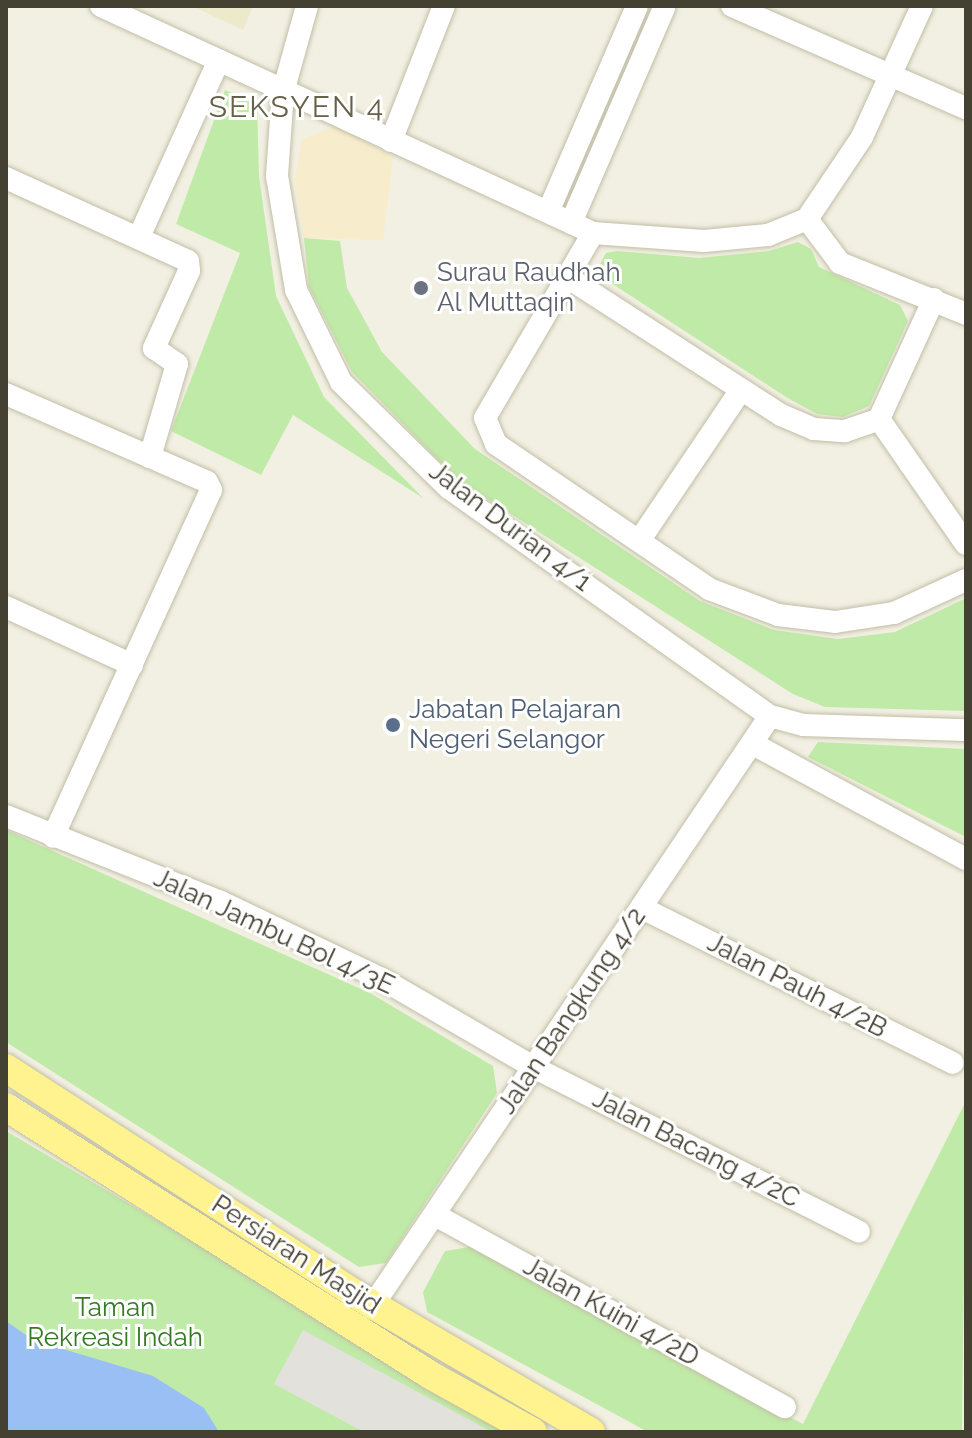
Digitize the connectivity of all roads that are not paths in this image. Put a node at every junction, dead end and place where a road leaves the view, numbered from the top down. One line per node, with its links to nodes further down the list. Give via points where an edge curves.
1 (101, 6): 8 (street)
2 (307, 6): 10 (street, Jalan Durian 4/1)
3 (444, 6): 12 (street)
4 (637, 6): 14 (street)
5 (665, 6): 16 (street)
6 (732, 6): 9 (street)
7 (922, 6): 9 (street)
8 (219, 60): 10 (street); 18 (street)
9 (892, 73): 11 (street); 15 (street, via 843,172)
10 (283, 92): 12 (street); 31 (street, Jalan Durian 4/1, via 277,176 296,290 341,382 449,488)
11 (966, 108)
12 (391, 141): 14 (street)
13 (6, 178): 18 (street)
14 (548, 212): 16 (street)
15 (807, 219): 17 (street, via 768,235 704,241); 20 (street, via 840,263)
16 (571, 223): 17 (street)
17 (593, 233): 19 (street)
18 (139, 237): 25 (street, via 188,261 189,271 154,348 177,364)
19 (570, 279): 22 (street); 26 (street, via 537,325 484,425 496,444)
20 (934, 299): 21 (street); 24 (street)
21 (966, 314)
22 (741, 390): 24 (street, via 814,429 845,431); 26 (street)
23 (6, 394): 25 (street)
24 (879, 419): 27 (street)
25 (150, 457): 30 (street, via 207,482 211,490)
26 (639, 541): 28 (street, via 709,589 778,615 835,622 894,613)
27 (966, 544)
28 (966, 580)
29 (6, 607): 30 (street)
30 (132, 665): 35 (street)
31 (770, 716): 32 (street, Jalan Durian 4/1, via 803,725); 33 (street, Jalan Bangkung 4/2)
32 (966, 730)
33 (753, 744): 36 (street); 37 (street, Jalan Bangkung 4/2)
34 (6, 816): 35 (street, Jalan Jambu Bol 4/3E)
35 (53, 837): 39 (street, Jalan Jambu Bol 4/3E, via 221,902 326,952)
36 (966, 859)
37 (642, 908): 38 (street, Jalan Pauh 4/2B); 39 (street, Jalan Bangkung 4/2)
38 (953, 1063)
39 (533, 1067): 42 (street, Jalan Bangkung 4/2); 43 (street, Jalan Bacang 4/2C)
40 (6, 1068): 44 (main road, Persiaran Masjid)
41 (6, 1107): 46 (main road, Persiaran Masjid, via 432,1376)
42 (437, 1216): 44 (street, Jalan Bangkung 4/2); 45 (street, Jalan Kuini 4/2D)
43 (859, 1232)
44 (373, 1305): 47 (main road, Persiaran Masjid)
45 (785, 1407)
46 (533, 1432)
47 (591, 1432)

